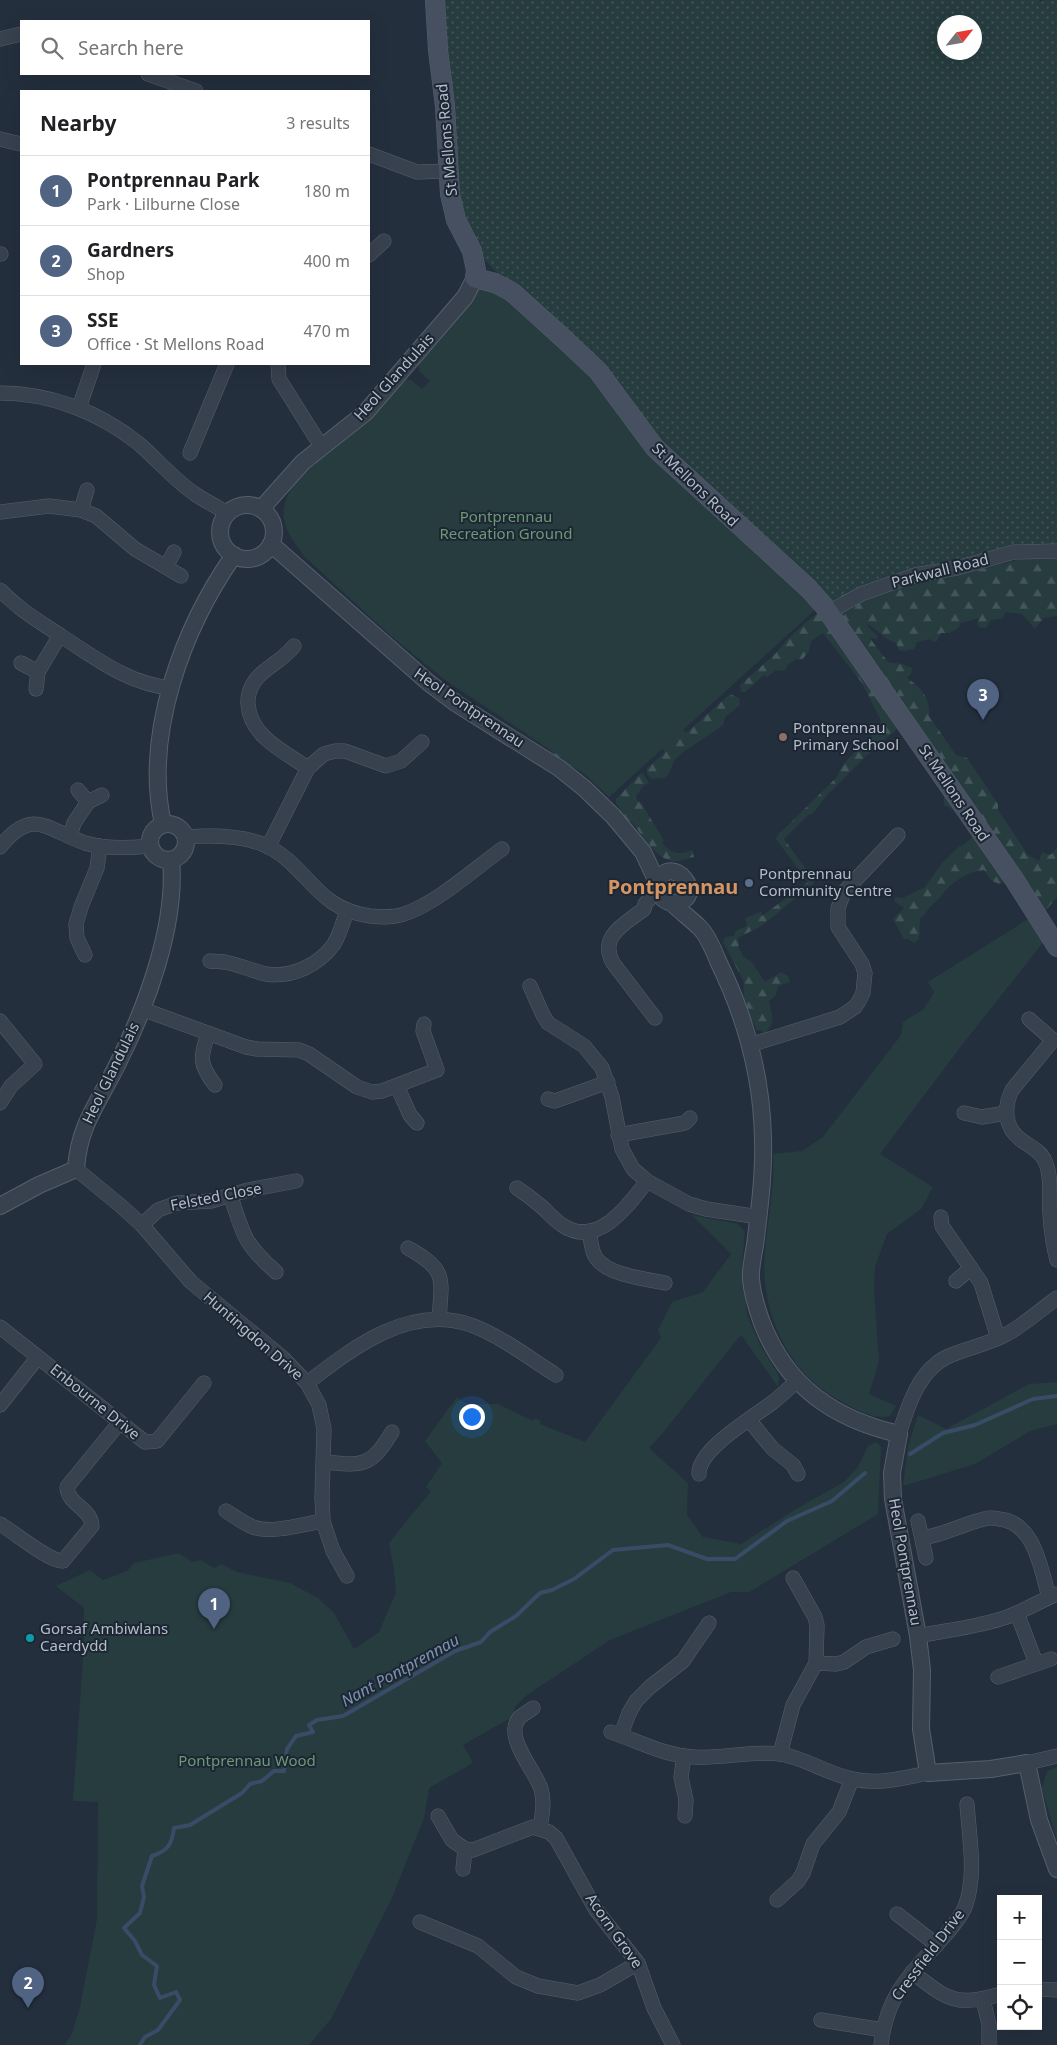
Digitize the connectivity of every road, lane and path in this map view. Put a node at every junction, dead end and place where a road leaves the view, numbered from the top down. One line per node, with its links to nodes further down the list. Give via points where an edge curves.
1 (435, 0): 9 (main road, St Mellons Road)
2 (20, 34): 3 (street)
3 (0, 39)
4 (151, 75): 5 (street)
5 (193, 90)
6 (0, 139): 7 (street)
7 (20, 144)
8 (370, 154): 9 (street, via 417,172)
9 (448, 171): 12 (main road, St Mellons Road, via 456,220 472,250)
10 (384, 241): 11 (street)
11 (370, 254)
12 (475, 278): 18 (street, Heol Glandulais, via 465,297 366,413); 32 (main road, St Mellons Road, via 512,292 598,371 655,448)
13 (94, 365): 17 (street)
14 (227, 365): 19 (street, via 203,441)
15 (278, 365): 18 (street, via 279,379)
16 (0, 393): 17 (street, via 33,395)
17 (80, 408): 24 (street, via 136,442 194,494)
18 (321, 446): 21 (street, Heol Glandulais, via 285,480)
19 (190, 453)
20 (87, 490): 22 (street)
21 (261, 509): 24 (street, via 244,505); 25 (street, via 272,521 274,536)
22 (81, 510): 23 (street, via 49,506); 29 (street, via 96,516 135,549)
23 (0, 512)
24 (228, 513): 28 (street, via 223,520 221,536)
25 (271, 544): 28 (street, via 266,551 251,558); 53 (street, Heol Pontprennau, via 429,684 559,768 584,788)
26 (1057, 551): 32 (street, Parkwall Road, via 1014,552 915,575 861,594)
27 (174, 552): 29 (street)
28 (234, 555): 37 (street, via 192,628)
29 (166, 567): 30 (street)
30 (181, 576)
31 (0, 590): 33 (street, via 14,604)
32 (829, 612): 60 (main road, St Mellons Road)
33 (60, 635): 36 (street); 37 (street, via 110,669)
34 (294, 646): 40 (street, via 258,677 248,698 248,711 250,720 263,736)
35 (21, 663): 36 (street)
36 (38, 672): 38 (street)
37 (171, 688): 44 (street, via 158,769 158,804)
38 (36, 689)
39 (422, 742): 40 (street, via 401,761 386,766 344,750 324,754)
40 (308, 768): 51 (street)
41 (78, 790): 43 (street)
42 (102, 795): 43 (street)
43 (88, 802): 46 (street, via 74,822)
44 (163, 824): 47 (street, via 172,823); 49 (street, via 151,836)
45 (898, 835): 71 (street, via 840,900 838,927 865,973 863,993 855,1007 840,1017)
46 (70, 836): 48 (street); 50 (street, via 47,825 34,823 20,828)
47 (186, 837): 51 (street, via 229,837); 54 (street, via 183,854)
48 (100, 846): 49 (street); 61 (street, via 97,868 71,940)
49 (150, 846): 54 (street, via 160,859)
50 (0, 847)
51 (268, 847): 58 (street, via 292,864 318,892)
52 (502, 849): 58 (street, via 416,910 379,917)
53 (643, 852): 55 (street, Heol Pontprennau); 57 (street, Heol Pontprennau)
54 (171, 860): 64 (street, Heol Glandulais, via 172,895 161,947)
55 (673, 872): 56 (street, via 686,879); 57 (street, via 664,875)
56 (688, 892): 57 (street, via 682,900); 59 (street, Heol Pontprennau)
57 (664, 894): 59 (street, Heol Pontprennau); 65 (street, via 649,910 644,909 612,935 608,946 609,955)
58 (347, 912): 62 (street, via 334,943 306,967 269,974 228,962)
59 (700, 928): 71 (street, Heol Pontprennau, via 725,974)
60 (1057, 947)
61 (85, 955)
62 (210, 962)
63 (530, 986): 72 (street, via 548,1023 584,1046 602,1068)
64 (142, 1009): 69 (street); 82 (street, Heol Glandulais, via 119,1062 84,1127 77,1149)
65 (655, 1018)
66 (1029, 1019): 70 (street)
67 (0, 1020): 76 (street, via 35,1064 11,1086)
68 (424, 1024): 74 (street, via 423,1031 437,1070)
69 (208, 1034): 73 (street, via 201,1056 206,1073); 74 (street, via 257,1049 304,1052 364,1090 382,1091)
70 (1055, 1041): 78 (street, via 1012,1090)
71 (750, 1045): 88 (street, Heol Pontprennau, via 763,1137)
72 (608, 1082): 75 (street, via 555,1101); 81 (street)
73 (215, 1085)
74 (397, 1086): 80 (street, via 410,1115)
75 (548, 1099)
76 (0, 1103)
77 (964, 1113): 78 (street, via 982,1117)
78 (1006, 1113): 93 (street, via 1014,1134 1045,1161)
79 (690, 1118): 81 (street, via 685,1123)
80 (418, 1123)
81 (618, 1135): 84 (street, via 627,1160)
82 (76, 1169): 87 (street); 90 (street, Huntingdon Drive)
83 (296, 1181): 86 (street, Felsted Close, via 248,1190)
84 (647, 1181): 88 (street, via 689,1204); 91 (street, via 620,1214 598,1230)
85 (517, 1188): 91 (street, via 563,1226)
86 (230, 1197): 90 (street, Felsted Close, via 167,1206); 95 (street, via 249,1246)
87 (0, 1206)
88 (758, 1217): 104 (street, Heol Pontprennau, via 751,1278 759,1314 771,1345)
89 (941, 1217): 94 (street, via 942,1226)
90 (142, 1225): 106 (street, Huntingdon Drive, via 191,1282 283,1358)
91 (589, 1232): 97 (street, via 593,1250 601,1263 622,1273)
92 (408, 1248): 99 (street, via 430,1261 440,1274)
93 (1057, 1260)
94 (971, 1268): 96 (street); 101 (street, via 984,1290)
95 (276, 1272)
96 (956, 1282)
97 (665, 1283)
98 (1057, 1298): 101 (street)
99 (439, 1319): 103 (street, via 487,1332); 106 (street, via 393,1327 356,1348)
100 (0, 1327): 102 (street, Enbourne Drive)
101 (998, 1338): 111 (street, via 947,1357 927,1372 912,1399)
102 (38, 1357): 107 (street); 109 (street, Enbourne Drive)
103 (556, 1375)
104 (797, 1381): 108 (street); 111 (street, Heol Pontprennau, via 838,1413)
105 (204, 1383): 109 (street, Enbourne Drive, via 157,1441 145,1442)
106 (307, 1383): 112 (street, Huntingdon Drive, via 322,1417)
107 (0, 1405)
108 (749, 1420): 113 (street, via 712,1449 699,1467); 114 (street)
109 (120, 1422): 118 (street, via 67,1487 71,1500 87,1514 92,1526 63,1561 51,1559)
110 (392, 1432): 112 (street, via 378,1454 366,1462)
111 (899, 1434): 126 (street, Heol Pontprennau, via 892,1473 893,1499)
112 (324, 1462): 116 (street, Huntingdon Drive)
113 (699, 1474)
114 (798, 1474)
115 (226, 1511): 116 (street, via 263,1528)
116 (324, 1520): 121 (street, Huntingdon Drive, via 333,1550)
117 (918, 1521): 119 (street)
118 (0, 1524)
119 (922, 1538): 120 (street); 123 (street, via 986,1518 1004,1519 1019,1526 1033,1545)
120 (926, 1558)
121 (347, 1576)
122 (793, 1578): 129 (street, via 815,1616)
123 (1053, 1596): 124 (street)
124 (1017, 1613): 126 (street, via 977,1625); 130 (street)
125 (709, 1623): 134 (street, via 683,1661 636,1701 616,1733)
126 (918, 1636): 137 (street, Heol Pontprennau, via 922,1670 921,1729)
127 (893, 1639): 129 (street, via 866,1647 844,1662)
128 (1051, 1659): 130 (street)
129 (816, 1663): 133 (street, via 793,1705)
130 (1036, 1663): 131 (street)
131 (998, 1676)
132 (533, 1708): 142 (street, via 519,1718 516,1743 541,1787 543,1813)
133 (780, 1754): 134 (street); 138 (street)
134 (684, 1756): 141 (street, via 681,1778 686,1800)
135 (1057, 1756): 136 (street)
136 (1027, 1763): 137 (street); 145 (street, via 1039,1820)
137 (928, 1773): 138 (street, via 872,1782)
138 (852, 1779): 146 (street, via 839,1812 813,1844 803,1873)
139 (967, 1804): 149 (street, Cressfield Drive, via 971,1866 966,1904)
140 (438, 1816): 143 (street, via 452,1840)
141 (685, 1816)
142 (540, 1828): 143 (street, via 526,1829 473,1850); 150 (street, Acorn Grove, via 556,1838 596,1910)
143 (465, 1849): 144 (street)
144 (463, 1869)
145 (1057, 1869)
146 (777, 1900)
147 (897, 1914): 149 (street)
148 (420, 1922): 150 (street, via 478,1946 516,1977 538,1986 578,1994 600,1986)
149 (937, 1944): 151 (street, Cressfield Drive)
150 (638, 1963): 158 (street, Acorn Grove)
151 (912, 1972): 155 (street, via 956,2001); 157 (street, Cressfield Drive, via 889,2007)
152 (1042, 1989): 153 (street)
153 (1057, 1990)
154 (997, 1995): 155 (street)
155 (983, 1999): 160 (street)
156 (821, 2020): 157 (street)
157 (883, 2030): 159 (street, Cressfield Drive)
158 (672, 2045)
159 (881, 2045)
160 (990, 2045)

